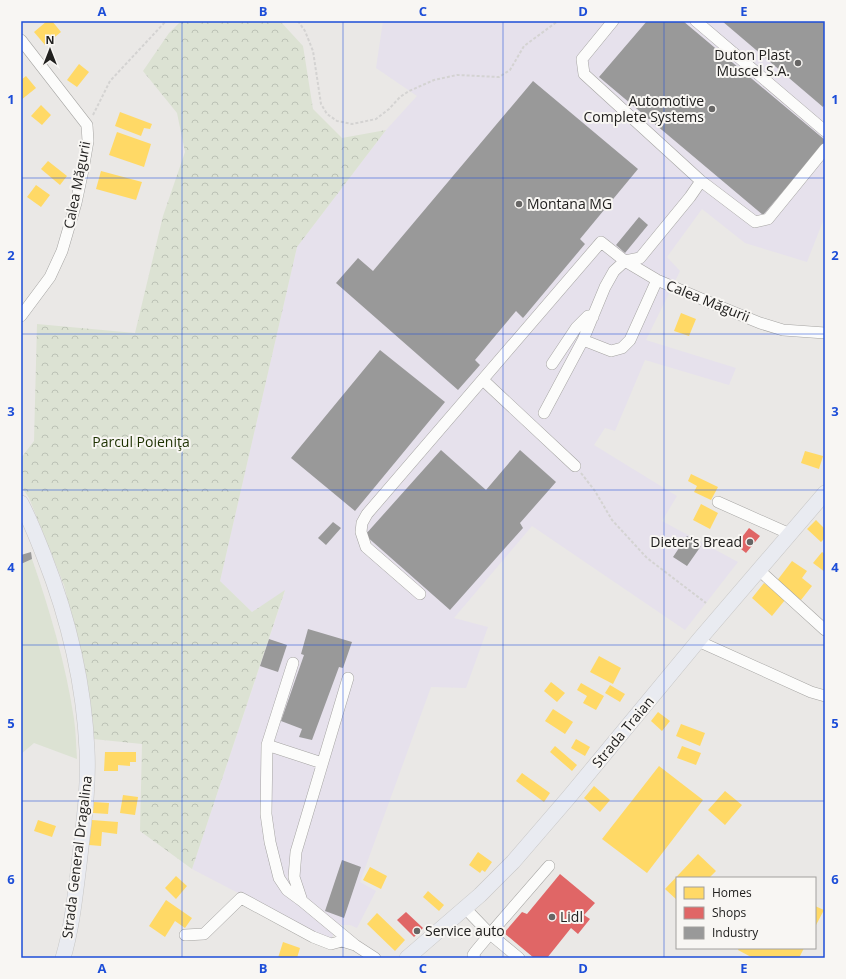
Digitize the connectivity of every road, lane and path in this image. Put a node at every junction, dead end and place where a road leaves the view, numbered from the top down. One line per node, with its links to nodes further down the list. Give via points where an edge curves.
1 (166, 21): 7 (path, via 110,81)
2 (298, 21): 3 (path, via 313,51 321,104 327,114 337,121 352,124 376,119 409,90 434,80 457,76 500,77 510,70 524,46)
3 (558, 21)
4 (614, 21): 10 (street, via 582,59 584,74)
5 (696, 21): 8 (street)
6 (21, 40): 7 (street, Calea Măgurii)
7 (87, 125): 13 (street, Calea Măgurii, via 88,141 83,170 62,251 50,277)
8 (825, 131)
9 (825, 149): 10 (street, via 768,219 755,222)
10 (701, 181): 11 (street, via 640,258)
11 (625, 261): 12 (street, Calea Măgurii); 14 (street, via 614,271 604,287); 18 (street, Calea Măgurii, via 601,242)
12 (657, 280): 15 (street, Calea Măgurii, via 760,323 783,330); 16 (street, via 630,340 622,348 611,351)
13 (21, 316)
14 (593, 317): 16 (street); 17 (street, via 588,316 576,328)
15 (825, 334)
16 (583, 340): 19 (street)
17 (552, 364)
18 (482, 380): 20 (street); 26 (street, via 362,523 361,532 366,547)
19 (544, 413)
20 (575, 466): 27 (path, via 595,491 612,520 647,558)
21 (825, 493): 24 (main road, Strada Traian)
22 (718, 502): 24 (street)
23 (21, 503): 42 (main road, Strada General Dragalina, via 40,544 63,612 74,652 85,722 85,815 72,918)
24 (790, 534): 25 (main road, Strada Traian)
25 (759, 570): 28 (street); 29 (main road, Strada Traian)
26 (420, 594)
27 (706, 602)
28 (825, 630)
29 (698, 642): 32 (street); 37 (main road, Strada Traian, via 533,840 497,879)
30 (293, 663): 33 (street)
31 (348, 678): 34 (street)
32 (825, 696)
33 (267, 745): 34 (street); 36 (street, via 266,814 270,842 279,878 287,890)
34 (322, 763): 36 (street, via 296,852 294,877)
35 (548, 866): 38 (street)
36 (302, 901): 40 (street)
37 (465, 908): 38 (street); 41 (main road, Strada Traian)
38 (490, 934): 44 (street, via 474,952); 45 (street)
39 (185, 935): 40 (street, via 204,934 241,898 313,937 331,944 342,941)
40 (356, 945): 43 (street)
41 (410, 957)
42 (63, 958)
43 (375, 958)
44 (475, 958)
45 (519, 958)

